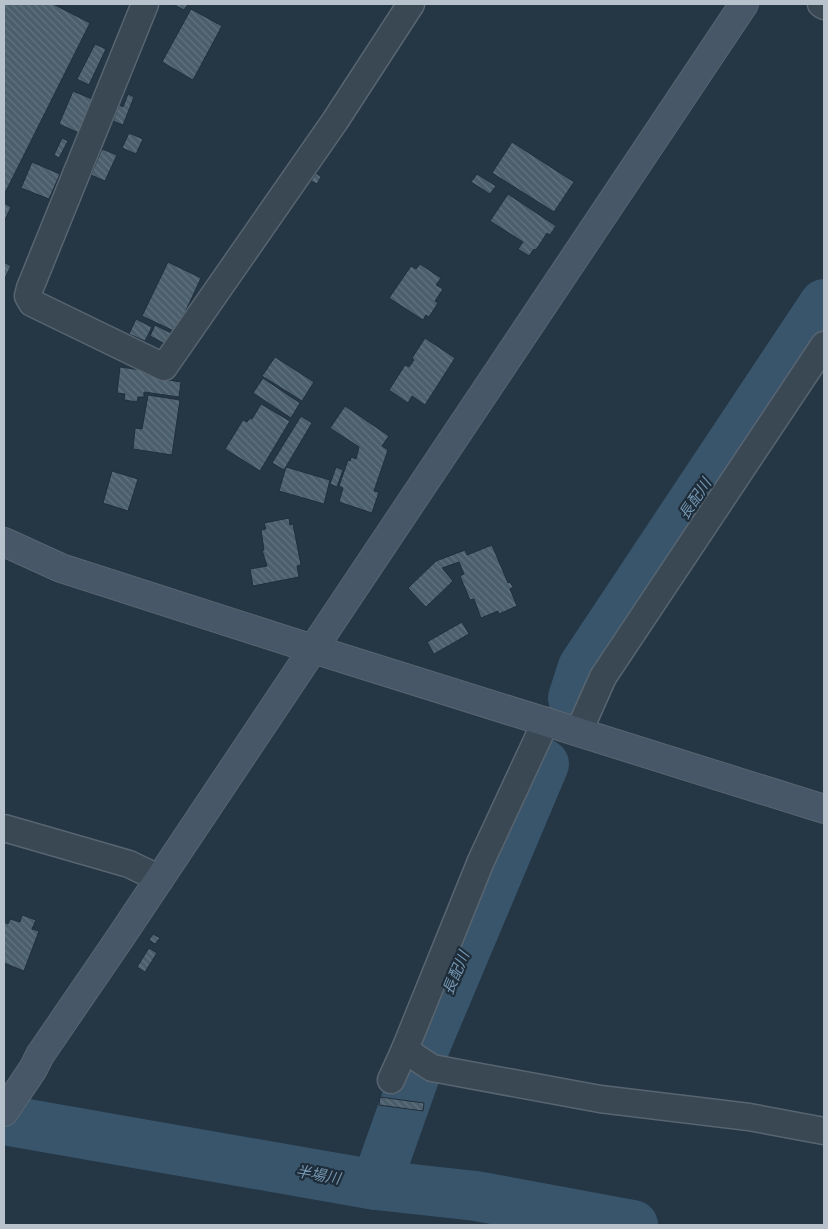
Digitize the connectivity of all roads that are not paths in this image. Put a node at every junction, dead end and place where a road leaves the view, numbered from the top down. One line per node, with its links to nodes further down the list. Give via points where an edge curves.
1 (145, 4): 2 (street, via 28,296 32,303 164,367 335,121)
2 (411, 4)
3 (744, 4): 8 (street)
4 (821, 4): 5 (street)
5 (824, 6)
6 (821, 356): 10 (street, via 603,677)
7 (4, 542): 8 (street, via 62,568)
8 (313, 649): 9 (street); 13 (street)
9 (546, 721): 10 (street); 14 (street, via 481,862)
10 (579, 731): 11 (street)
11 (824, 809)
12 (4, 828): 13 (street, via 129,864)
13 (160, 879): 16 (street)
14 (416, 1057): 15 (street); 17 (street, via 600,1099 749,1117)
15 (391, 1080)
16 (4, 1112)
17 (824, 1131)

